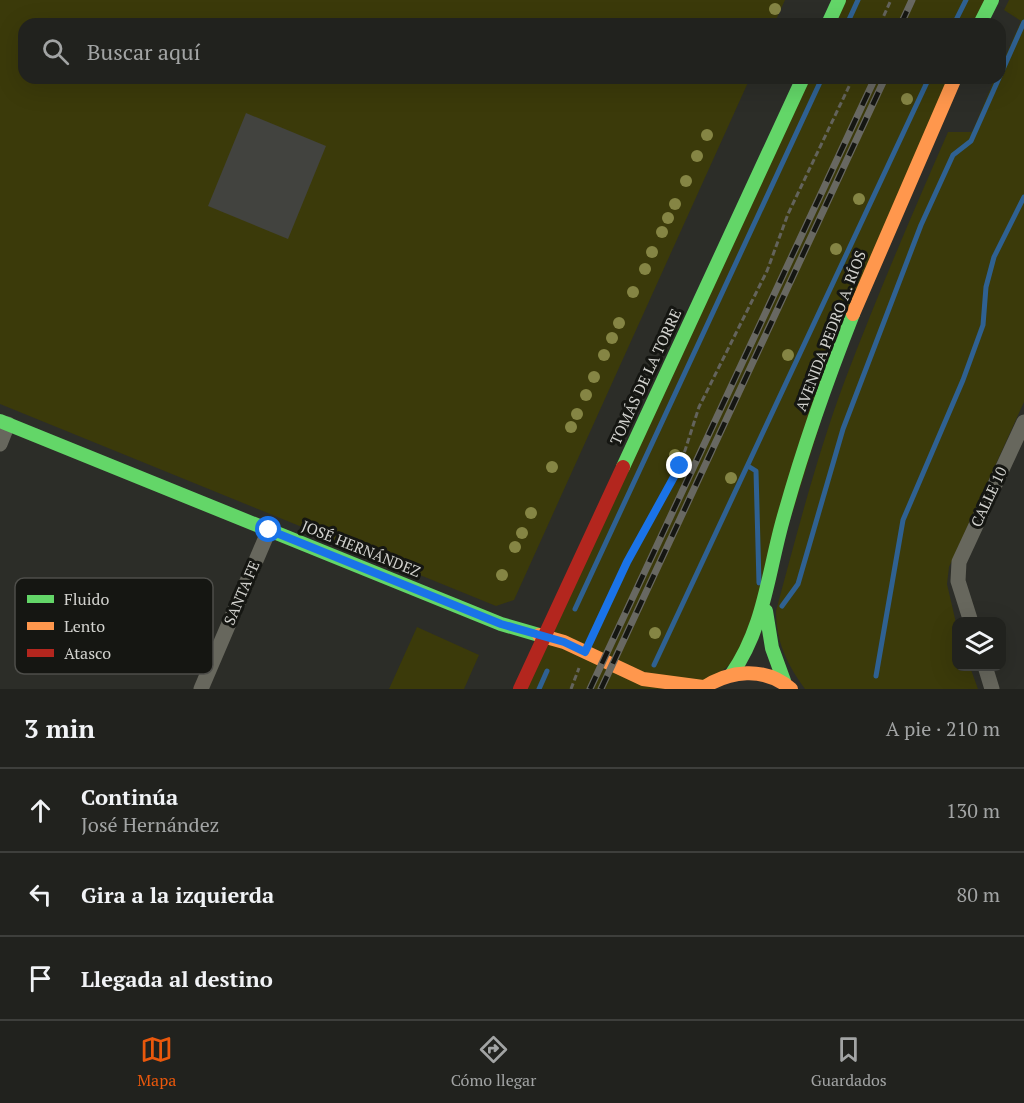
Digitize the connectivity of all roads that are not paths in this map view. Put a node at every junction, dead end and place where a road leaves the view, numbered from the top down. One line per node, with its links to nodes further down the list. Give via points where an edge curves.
1 (839, 0): 3 (main road)
2 (992, 0): 4 (main road)
3 (831, 18)
4 (984, 18)
5 (800, 84): 13 (main road, TOMÁS DE LA TORRE)
6 (953, 84): 11 (main road, AVENIDA PEDRO A. RÍOS, via 911,174 824,392 783,518)
7 (4, 423): 9 (street); 10 (main road, JOSÉ HERNÁNDEZ)
8 (1024, 423): 12 (street, CALLE 10, via 963,553 958,572)
9 (0, 444)
10 (269, 530): 13 (main road, JOSÉ HERNÁNDEZ, via 501,624); 14 (street, SANTA FE)
11 (765, 606): 17 (main road, AVENIDA PEDRO A. RÍOS, via 751,646); 19 (main road, AVENIDA PEDRO A. RÍOS, via 772,648)
12 (970, 617)
13 (544, 636): 18 (main road, JOSÉ HERNÁNDEZ); 22 (main road, TOMÁS DE LA TORRE)
14 (213, 661)
15 (987, 671): 23 (street)
16 (207, 674): 21 (street, SANTA FE)
17 (731, 675): 19 (main road, via 758,674); 20 (main road)
18 (646, 684): 20 (main road, JOSÉ HERNÁNDEZ)
19 (788, 685)
20 (702, 688)
21 (201, 689)
22 (520, 689)
23 (992, 689)

